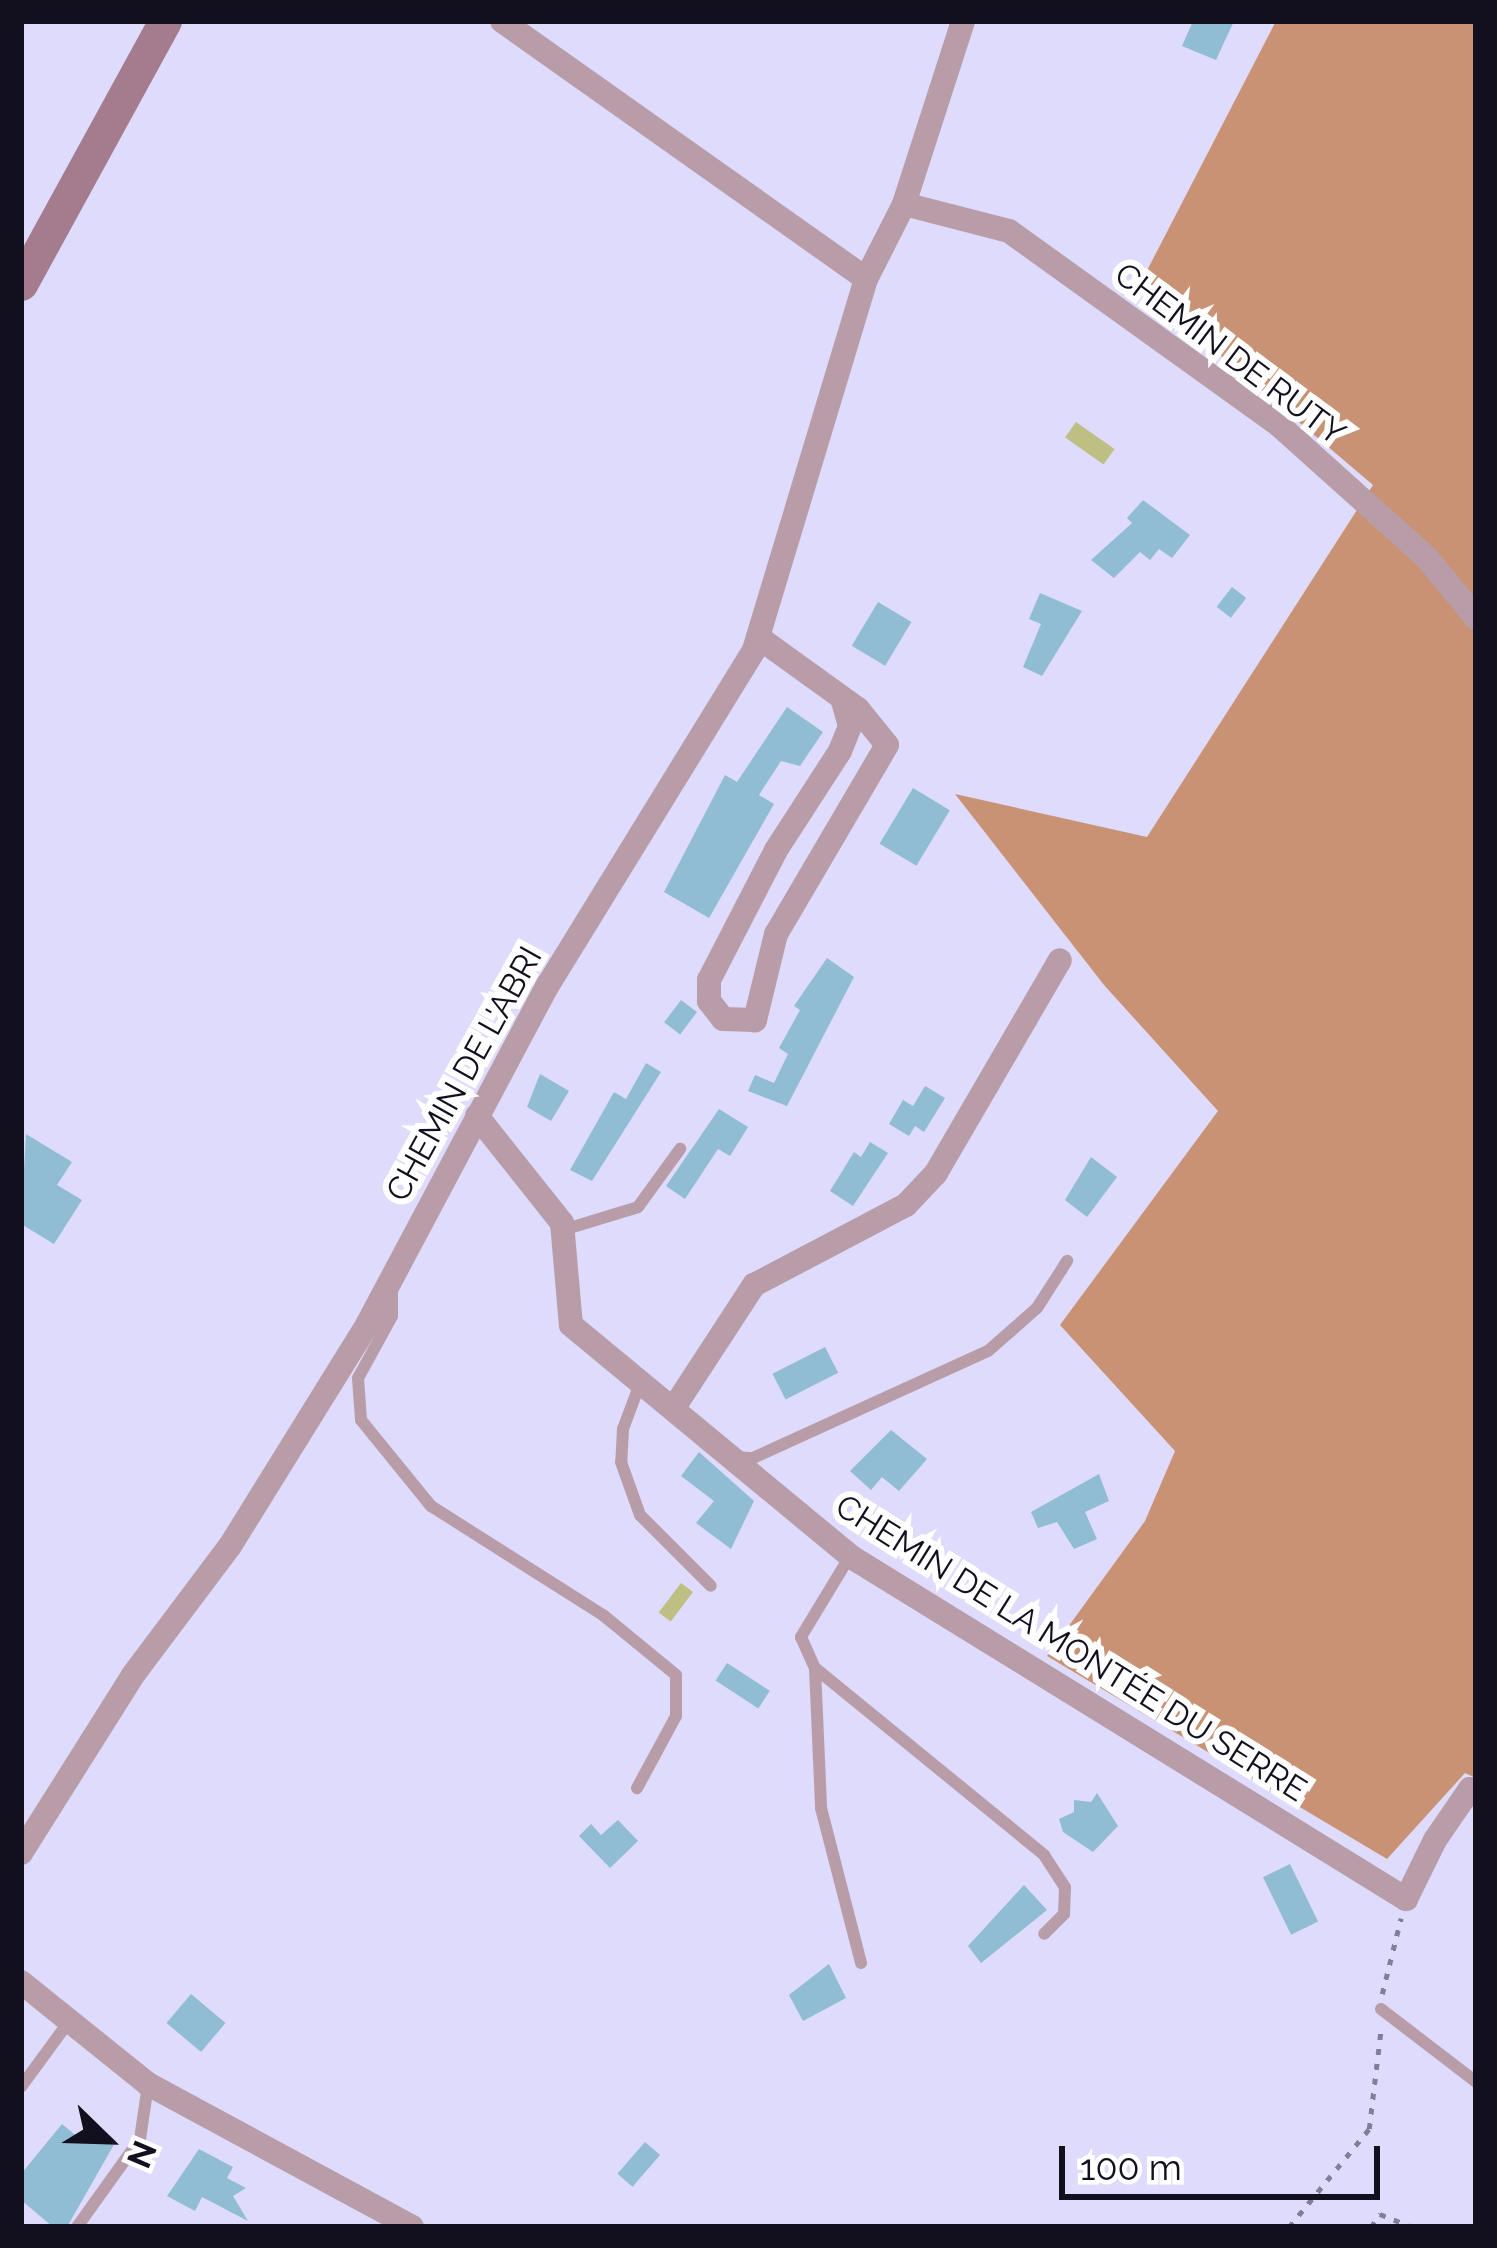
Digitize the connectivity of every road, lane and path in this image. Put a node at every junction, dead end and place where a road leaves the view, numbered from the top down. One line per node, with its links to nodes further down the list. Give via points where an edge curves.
1 (165, 21): 6 (main road)
2 (502, 21): 5 (street)
3 (963, 21): 4 (street, CHEMIN DE L'ABRI)
4 (904, 204): 5 (street, CHEMIN DE L'ABRI); 7 (street, CHEMIN DE RUTY, via 1009,231 1280,426 1427,558)
5 (866, 279): 8 (street, CHEMIN DE L'ABRI)
6 (21, 284)
7 (1476, 618)
8 (758, 637): 9 (street); 11 (street, CHEMIN DE L'ABRI)
9 (843, 702): 9 (street, via 850,727 840,751 776,850 709,980 709,1001 723,1019 755,1020 776,934 878,771 887,745 882,729)
10 (1060, 960): 17 (street, via 936,1173 906,1205 754,1285)
11 (477, 1116): 13 (street, CHEMIN DE LA MONTÉE DU SERRE, via 554,1207); 15 (street, CHEMIN DE L'ABRI)
12 (680, 1149): 13 (lane, via 638,1208)
13 (563, 1230): 16 (street, CHEMIN DE LA MONTÉE DU SERRE, via 571,1325)
14 (1066, 1261): 18 (lane, via 1037,1308 988,1351 753,1458)
15 (393, 1273): 22 (lane, via 392,1316 358,1378 361,1420 431,1506 603,1615 676,1676 676,1716); 24 (street, CHEMIN DE L'ABRI, via 230,1546 121,1693)
16 (642, 1380): 17 (street, CHEMIN DE LA MONTÉE DU SERRE); 20 (lane, via 622,1429 621,1462 640,1515)
17 (675, 1406): 18 (street, CHEMIN DE LA MONTÉE DU SERRE)
18 (730, 1456): 19 (street, CHEMIN DE LA MONTÉE DU SERRE)
19 (850, 1556): 21 (lane, via 801,1637); 25 (street, CHEMIN DE LA MONTÉE DU SERRE)
20 (712, 1586)
21 (815, 1668): 26 (lane, via 1044,1855 1065,1887 1064,1914); 27 (lane, via 820,1808)
22 (638, 1788)
23 (1476, 1792): 25 (street, via 1435,1840)
24 (21, 1853)
25 (1406, 1899): 29 (path)
26 (1044, 1934)
27 (861, 1963)
28 (21, 1982): 30 (street)
29 (1381, 2009): 31 (lane); 36 (path, via 1369,2129)
30 (70, 2019): 32 (street); 33 (lane)
31 (1476, 2082)
32 (148, 2084): 34 (lane, via 140,2139); 35 (street)
33 (21, 2087)
34 (77, 2227)
35 (412, 2227)
36 (1289, 2227)
37 (1372, 2227): 38 (path, via 1379,2214)
38 (1413, 2227)

